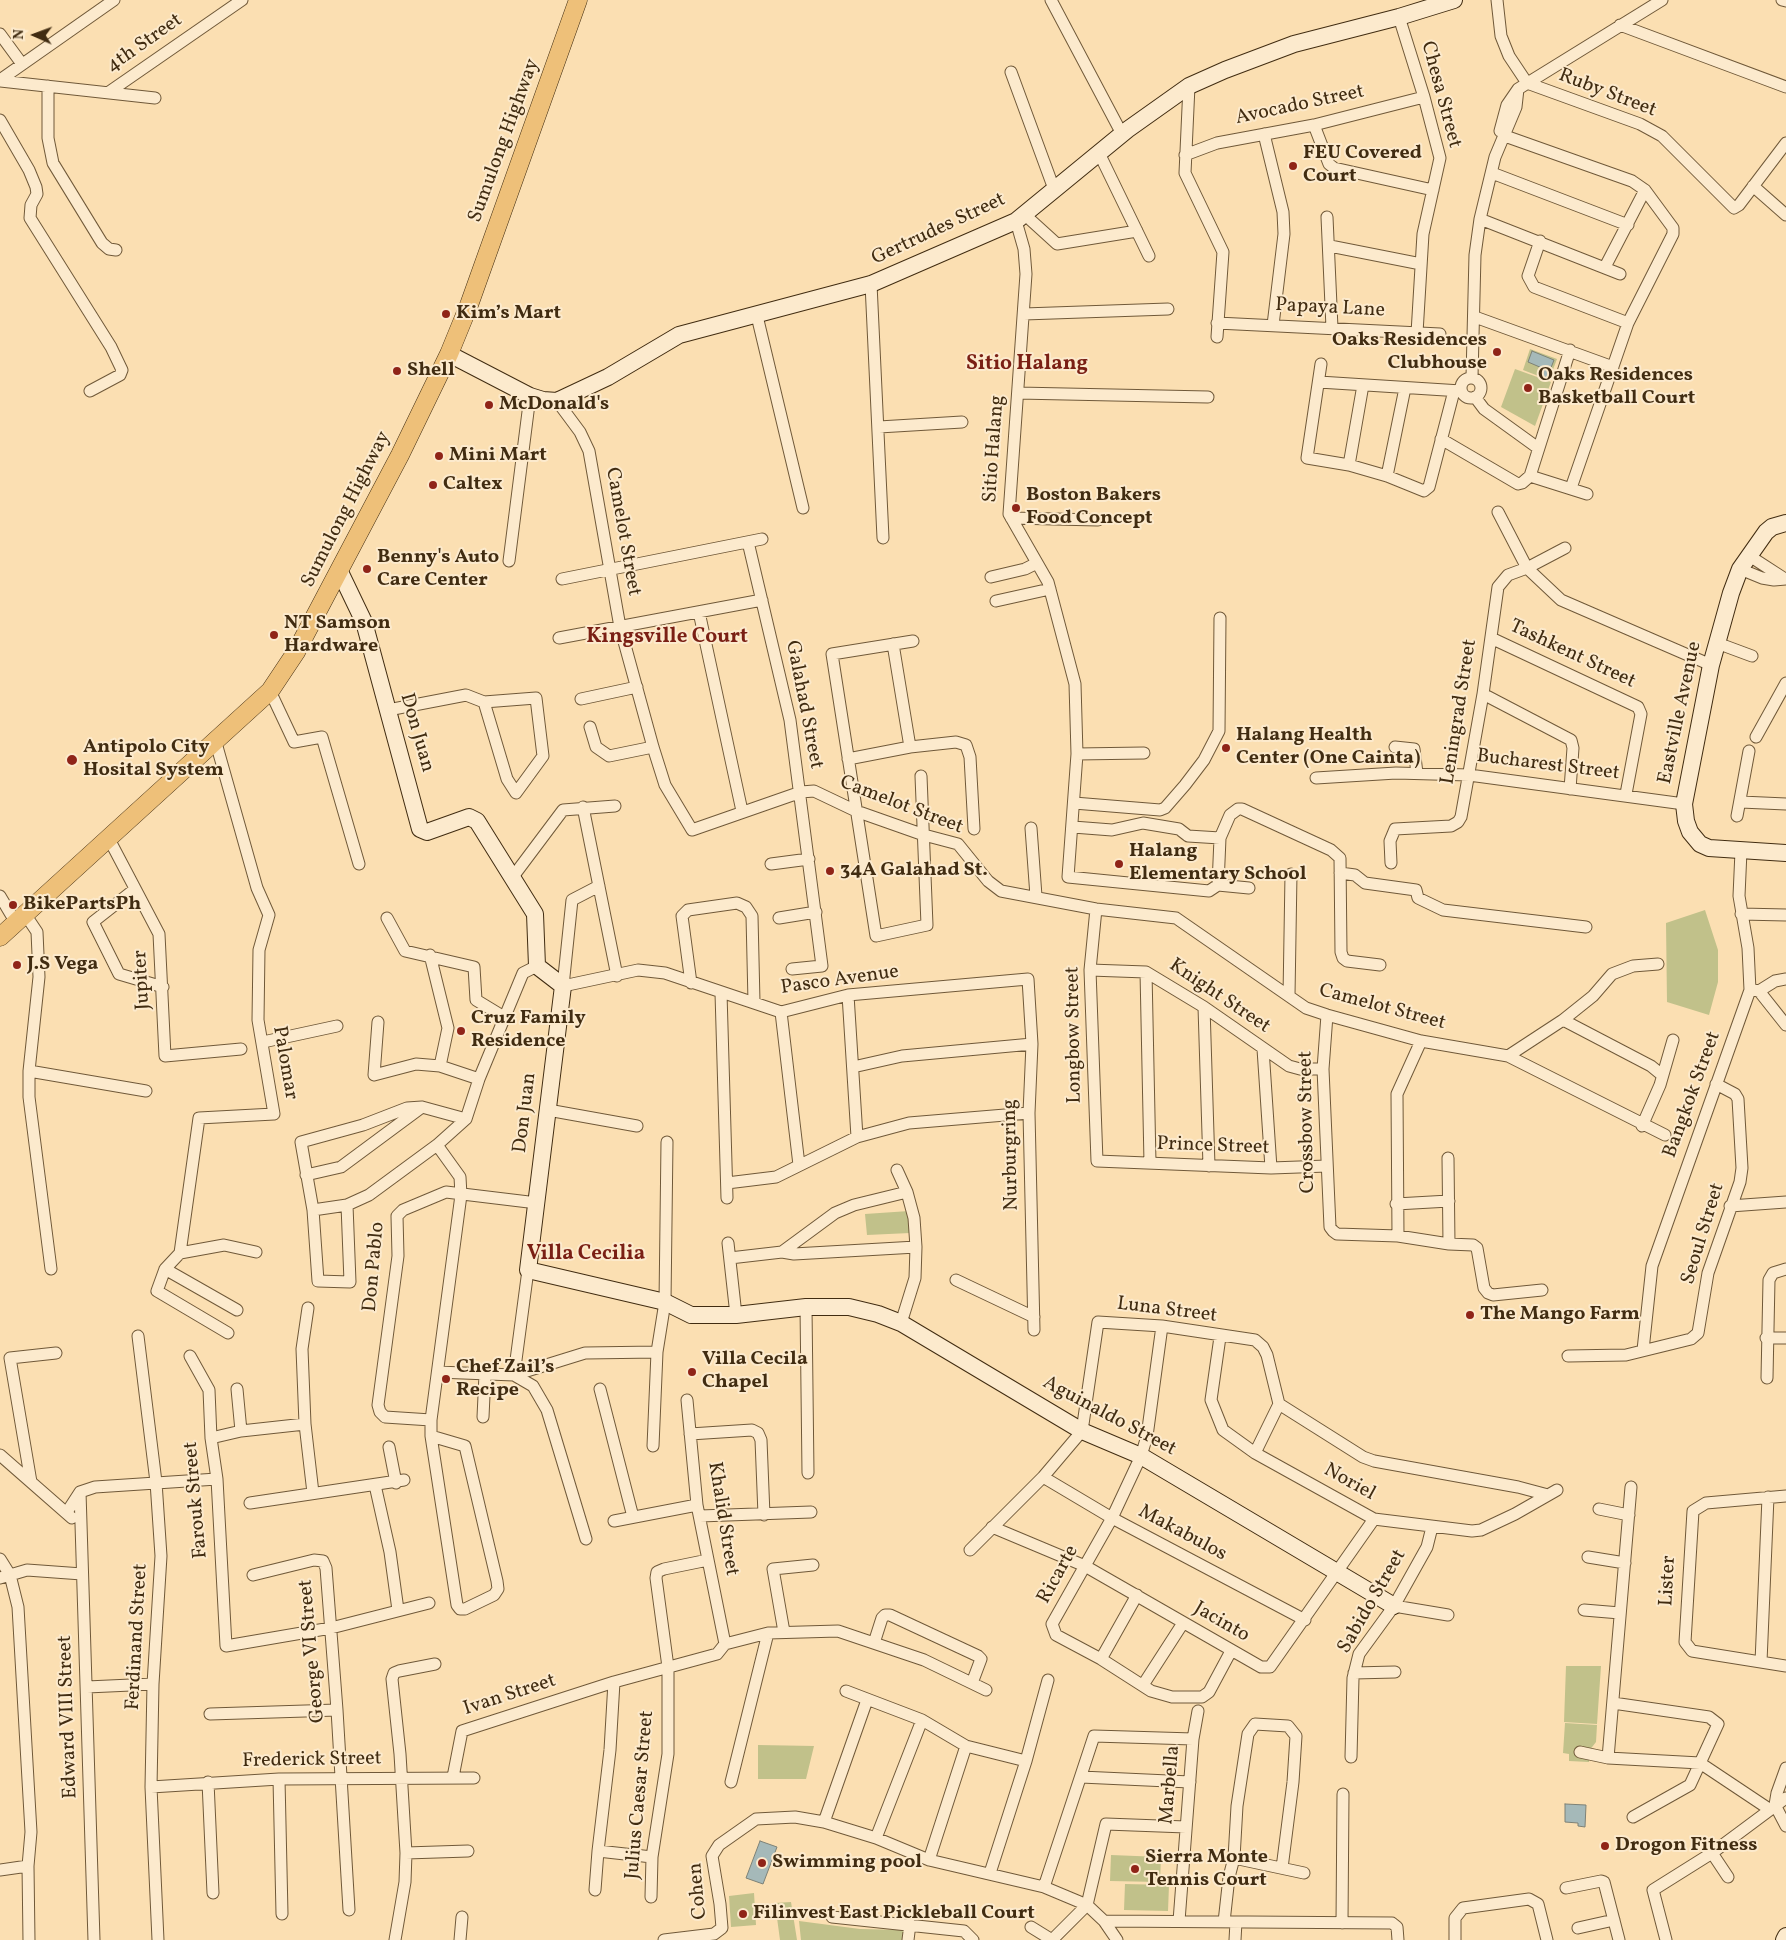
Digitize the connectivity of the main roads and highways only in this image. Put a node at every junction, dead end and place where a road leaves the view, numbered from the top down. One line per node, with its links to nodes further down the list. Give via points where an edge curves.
1 (578, 0): 2 (main road, Sumulong Highway, via 449,354 415,426 296,652 270,691 216,743)
2 (0, 937)

